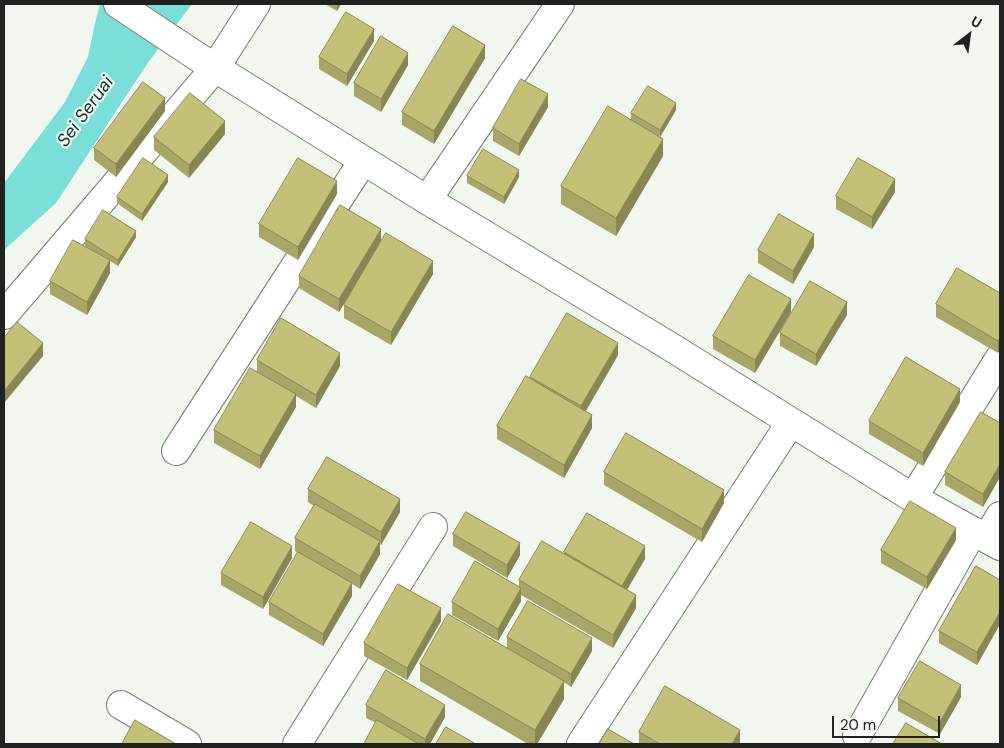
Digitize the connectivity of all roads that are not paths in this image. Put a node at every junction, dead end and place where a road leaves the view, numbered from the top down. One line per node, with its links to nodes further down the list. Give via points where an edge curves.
1 (118, 4): 4 (street)
2 (256, 4): 4 (street)
3 (560, 4): 6 (street)
4 (214, 68): 5 (street); 7 (street)
5 (363, 161): 6 (street); 10 (street)
6 (427, 200): 9 (street)
7 (4, 315)
8 (999, 359): 11 (street)
9 (791, 422): 11 (street); 18 (street)
10 (176, 451)
11 (913, 498): 13 (street)
12 (433, 527): 17 (street)
13 (990, 533): 15 (street)
14 (121, 705): 16 (street)
15 (857, 736)
16 (187, 744)
17 (297, 744)
18 (581, 744)

